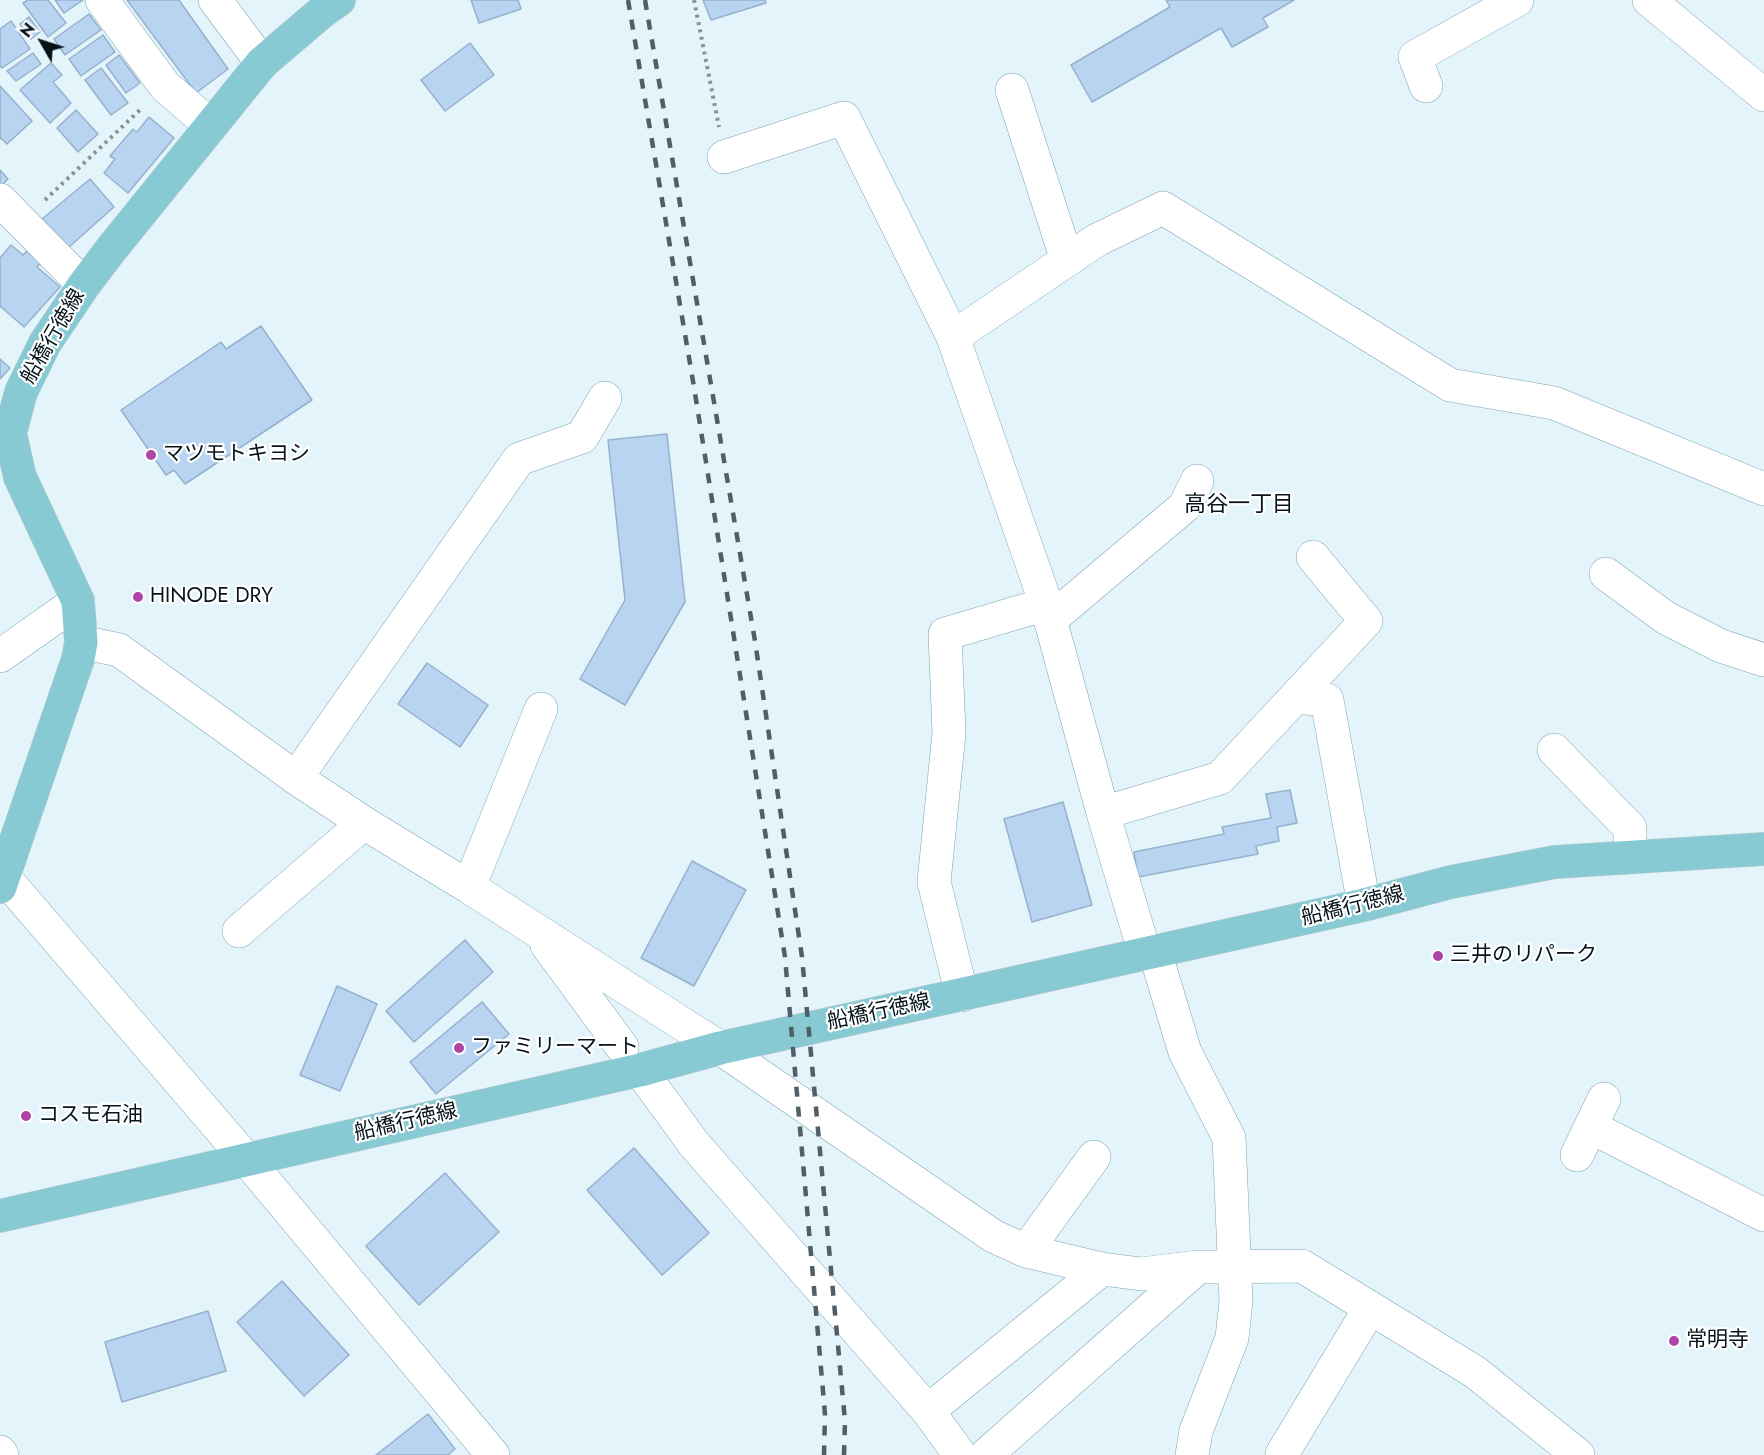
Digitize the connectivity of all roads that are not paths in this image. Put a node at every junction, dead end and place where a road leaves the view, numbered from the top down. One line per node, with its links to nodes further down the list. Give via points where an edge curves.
1 (102, 0): 10 (street, via 165,86)
2 (215, 0): 6 (street)
3 (339, 0): 6 (main road, 船橋行徳線)
4 (1517, 0): 7 (street, via 1415,57)
5 (1649, 0): 9 (street)
6 (262, 63): 10 (main road, 船橋行徳線)
7 (1426, 86)
8 (1012, 90): 13 (street)
9 (1764, 95)
10 (211, 126): 14 (main road, 船橋行徳線)
11 (724, 157): 15 (street, via 844,118)
12 (11, 211): 14 (street)
13 (1067, 260): 15 (street); 19 (street, via 1097,240 1162,208 1450,385 1554,403)
14 (84, 285): 17 (main road, 船橋行徳線, via 45,343)
15 (953, 337): 23 (street)
16 (605, 398): 30 (street, via 582,437 519,459)
17 (5, 429): 22 (main road, 船橋行徳線, via 20,477)
18 (1197, 480): 23 (street, via 1185,506)
19 (1764, 489)
20 (1313, 557): 27 (street, via 1366,621)
21 (1606, 574): 26 (street, via 1666,618 1721,646)
22 (78, 601): 24 (main road, 船橋行徳線); 25 (street)
23 (1048, 612): 31 (street); 41 (street, via 945,634 949,733 934,882)
24 (81, 642): 30 (street, via 119,650); 35 (main road, 船橋行徳線)
25 (0, 656)
26 (1764, 660)
27 (1296, 697): 31 (street, via 1220,778); 37 (street, via 1327,700)
28 (541, 709): 36 (street)
29 (1554, 750): 34 (street, via 1630,828)
30 (296, 778): 32 (street)
31 (1102, 813): 40 (street)
32 (364, 824): 36 (street); 39 (street)
33 (1764, 849): 34 (main road, 船橋行徳線)
34 (1630, 856): 37 (main road, 船橋行徳線, via 1555,862 1451,882)
35 (2, 882): 46 (street)
36 (469, 887): 38 (street)
37 (1364, 905): 40 (main road, 船橋行徳線)
38 (536, 929): 42 (street); 43 (street)
39 (239, 931)
40 (1150, 953): 41 (main road, 船橋行徳線); 50 (street, via 1185,1052 1229,1138)
41 (962, 995): 42 (main road, 船橋行徳線)
42 (720, 1048): 43 (main road, 船橋行徳線); 49 (street, via 993,1236)
43 (631, 1059): 46 (main road, 船橋行徳線); 54 (street, via 694,1144)
44 (1591, 1127): 47 (street)
45 (1094, 1156): 49 (street)
46 (247, 1160): 48 (main road, 船橋行徳線); 55 (street)
47 (1764, 1215)
48 (0, 1216)
49 (1026, 1251): 52 (street)
50 (1233, 1266): 51 (street); 53 (street, via 1302,1266); 58 (street, via 1236,1301 1232,1338 1196,1431)
51 (1198, 1267): 52 (street, via 1141,1274); 57 (street)
52 (1102, 1269): 54 (street)
53 (1370, 1308): 59 (street); 60 (street, via 1475,1372)
54 (928, 1411): 56 (street)
55 (493, 1455)
56 (960, 1455)
57 (986, 1455)
58 (1192, 1455)
59 (1282, 1455)
60 (1578, 1455)

